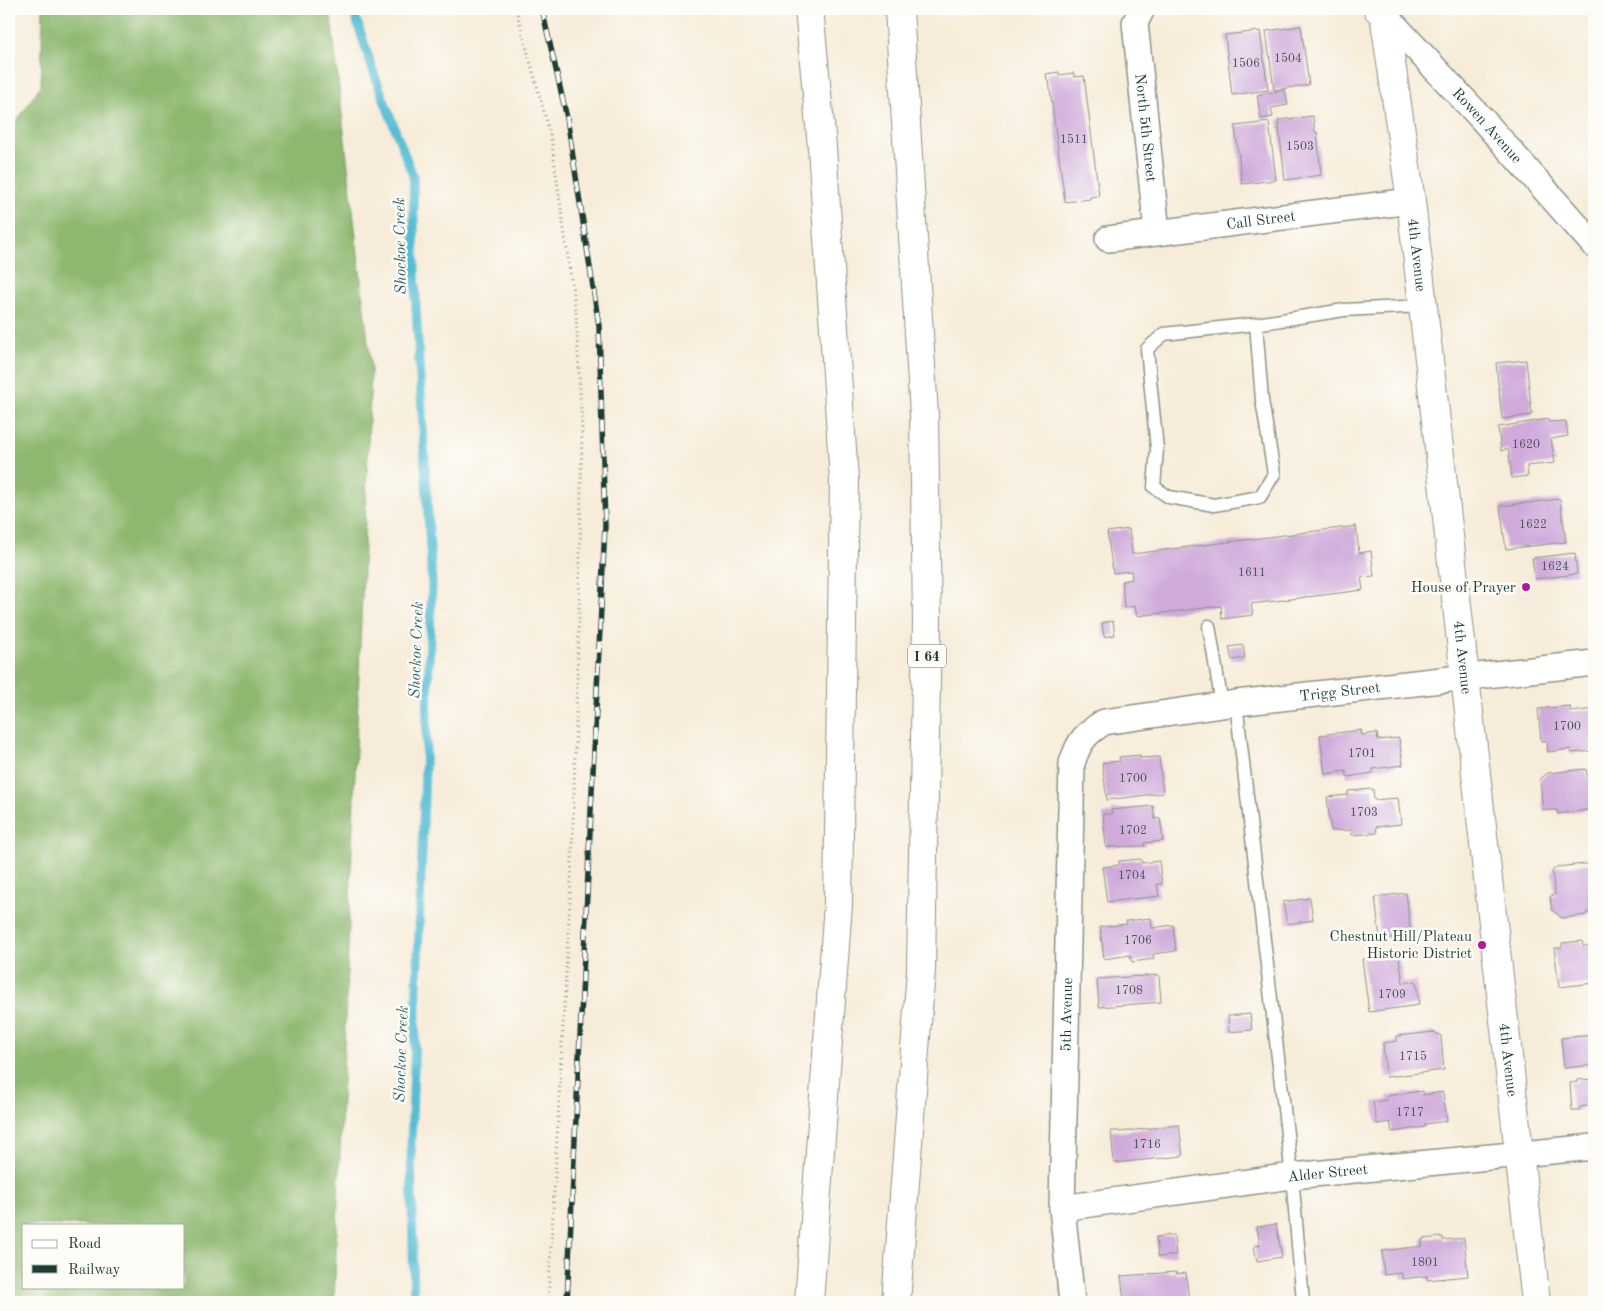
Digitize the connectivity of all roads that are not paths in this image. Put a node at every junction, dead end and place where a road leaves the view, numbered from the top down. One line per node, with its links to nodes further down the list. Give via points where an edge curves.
1 (810, 9): 20 (main road, via 844,480 838,904)
2 (899, 9): 21 (main road, I 64, via 924,415 927,621 921,970)
3 (1381, 12): 5 (main road, 4th Avenue); 8 (street, Rowen Avenue)
4 (1138, 16): 6 (street, North 5th Street)
5 (1412, 201): 6 (street, Call Street); 9 (main road, 4th Avenue)
6 (1157, 232): 7 (street, Call Street)
7 (1108, 239)
8 (1594, 245)
9 (1423, 306): 10 (lane, via 1344,310); 13 (main road, 4th Avenue)
10 (1256, 324): 10 (lane, via 1262,400 1274,474 1260,497 1214,505 1169,497 1154,487 1157,449 1147,349 1164,334)
11 (1209, 626): 14 (lane)
12 (1594, 663): 13 (street, Trigg Street)
13 (1465, 678): 14 (street, Trigg Street); 17 (main road, 4th Avenue)
14 (1229, 704): 15 (street, Trigg Street, via 1104,722); 18 (lane)
15 (1089, 732): 19 (street, 5th Avenue, via 1078,746 1072,763)
16 (1594, 1147): 17 (street, Alder Street)
17 (1520, 1154): 18 (street, Alder Street); 24 (main road, 4th Avenue)
18 (1292, 1176): 19 (street, Alder Street); 23 (lane)
19 (1062, 1208): 22 (street, 5th Avenue)
20 (809, 1302)
21 (896, 1302)
22 (1072, 1302)
23 (1304, 1302)
24 (1536, 1302)

